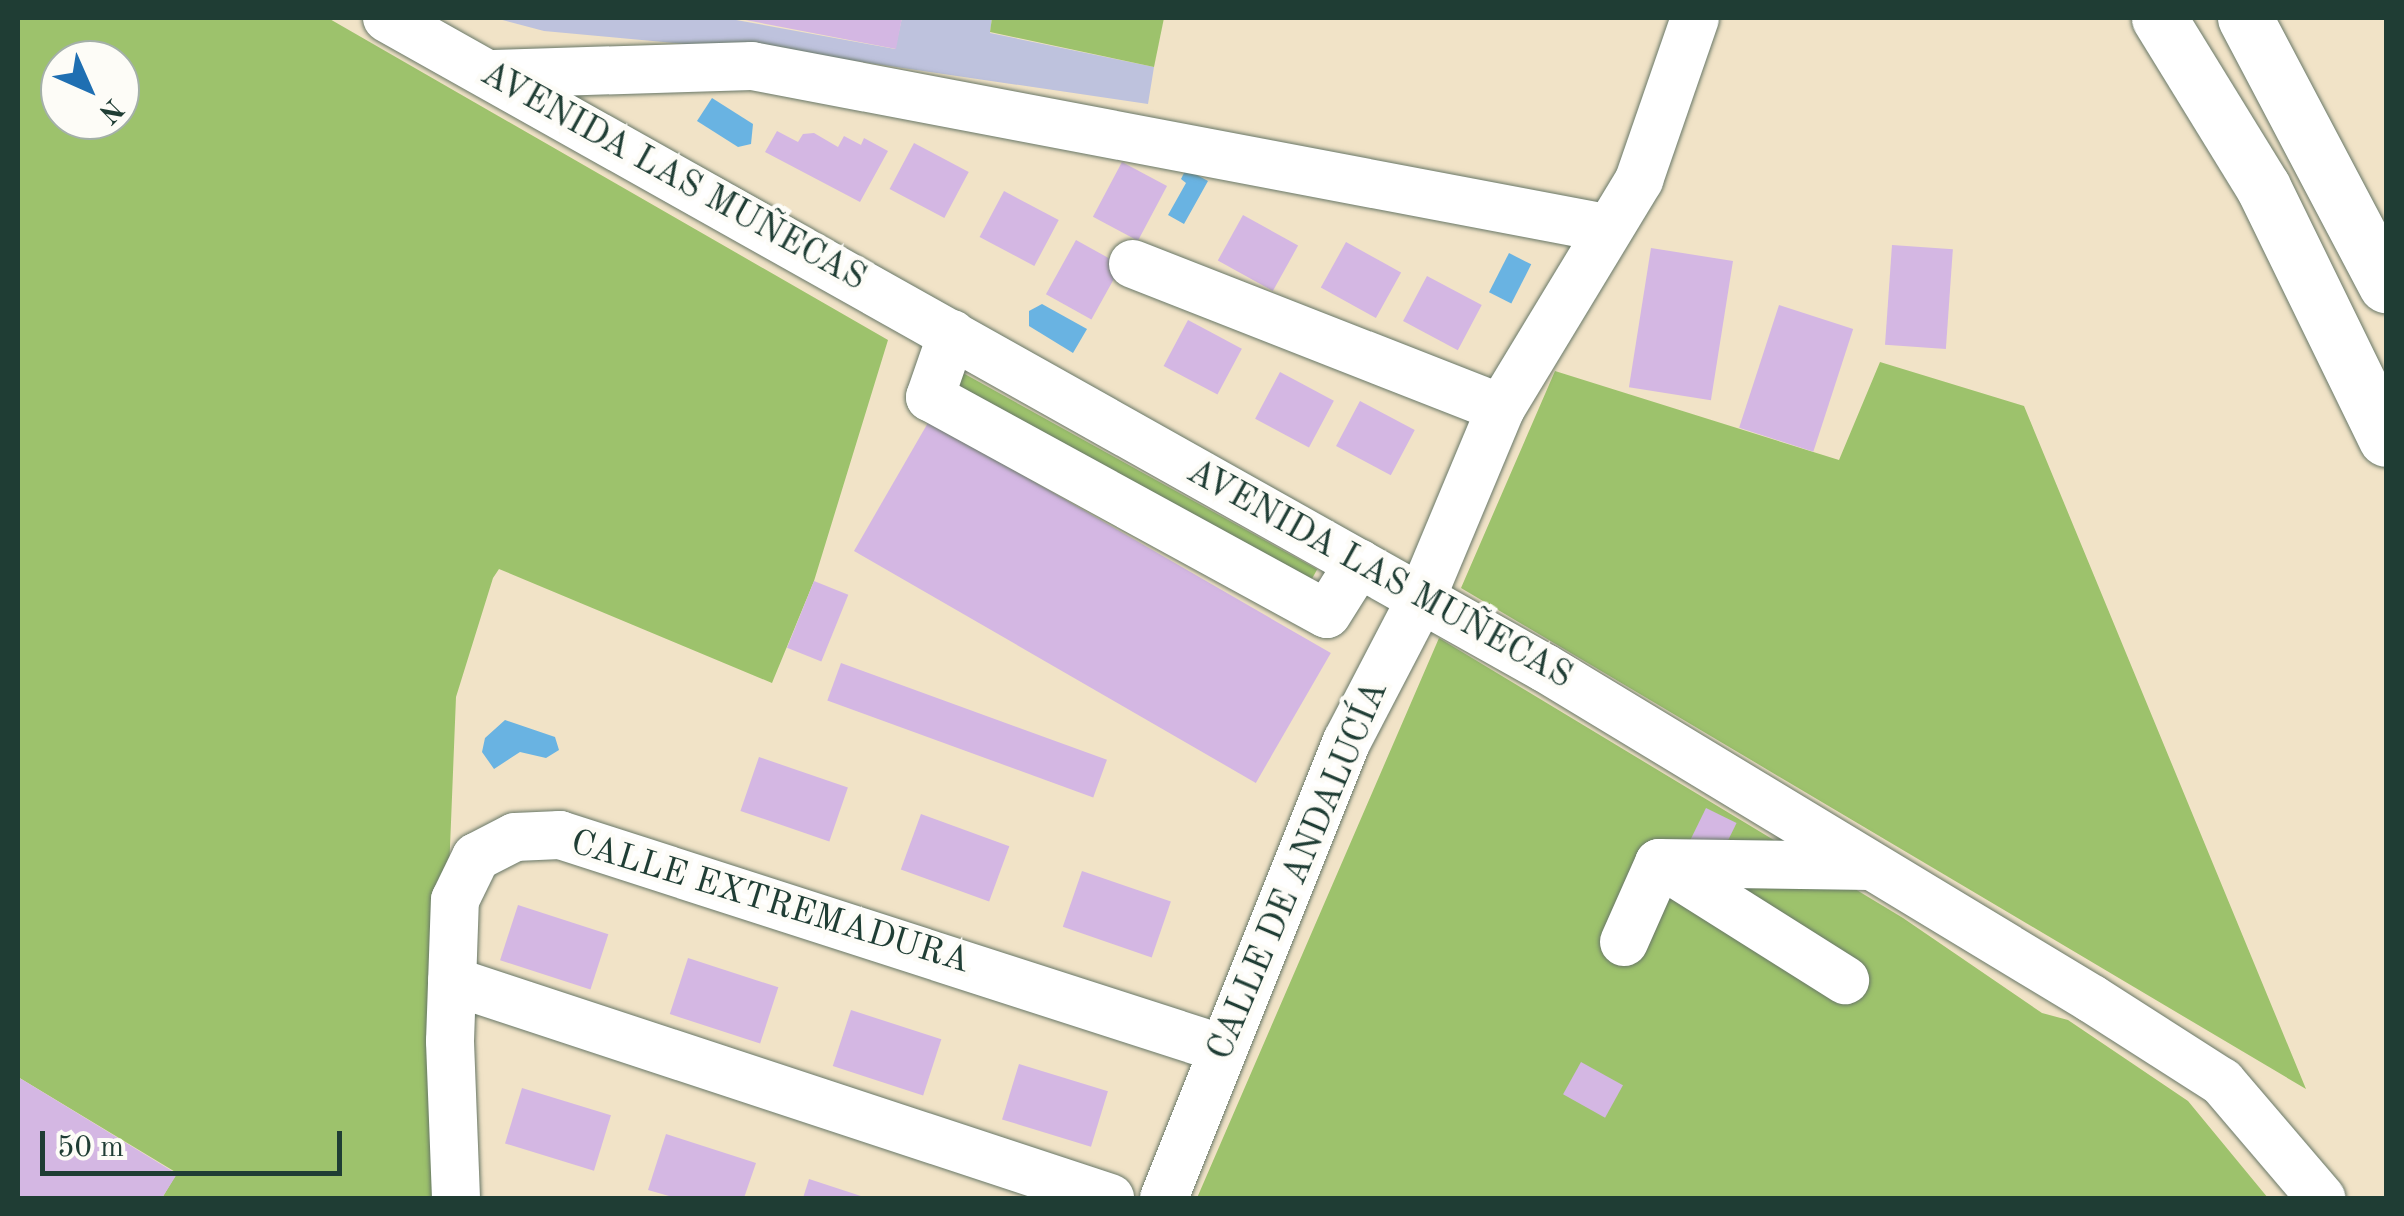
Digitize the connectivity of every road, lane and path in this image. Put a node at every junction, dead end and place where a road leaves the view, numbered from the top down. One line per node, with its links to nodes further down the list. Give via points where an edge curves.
1 (388, 18): 5 (street, AVENIDA LAS MUÑECAS)
2 (1695, 18): 6 (street, CALLE DE ANDALUCÍA, via 1639,180)
3 (2159, 18): 11 (highway, via 2263,187)
4 (2245, 18): 8 (highway)
5 (493, 74): 6 (street, via 752,66); 9 (street, AVENIDA LAS MUÑECAS)
6 (1605, 228): 10 (street, CALLE DE ANDALUCÍA)
7 (1133, 264): 10 (street)
8 (2386, 285)
9 (952, 334): 12 (street, AVENIDA LAS MUÑECAS); 12 (street, via 930,397 1327,614)
10 (1501, 408): 13 (street, CALLE DE ANDALUCÍA)
11 (2386, 439)
12 (1358, 564): 13 (street, AVENIDA LAS MUÑECAS)
13 (1421, 599): 15 (street, AVENIDA LAS MUÑECAS); 19 (street, CALLE DE ANDALUCÍA, via 1347,741)
14 (1660, 863): 15 (street); 16 (street); 17 (street)
15 (1874, 866): 23 (street, AVENIDA LAS MUÑECAS, via 2222,1082)
16 (1624, 942)
17 (1844, 980)
18 (452, 981): 19 (street, CALLE EXTREMADURA, via 455,900 476,857 515,837 560,836); 20 (street, CALLE EXTREMADURA); 21 (street)
19 (1223, 1049): 22 (street, CALLE DE ANDALUCÍA)
20 (465, 1196)
21 (1110, 1198)
22 (1164, 1198)
23 (2321, 1198)

